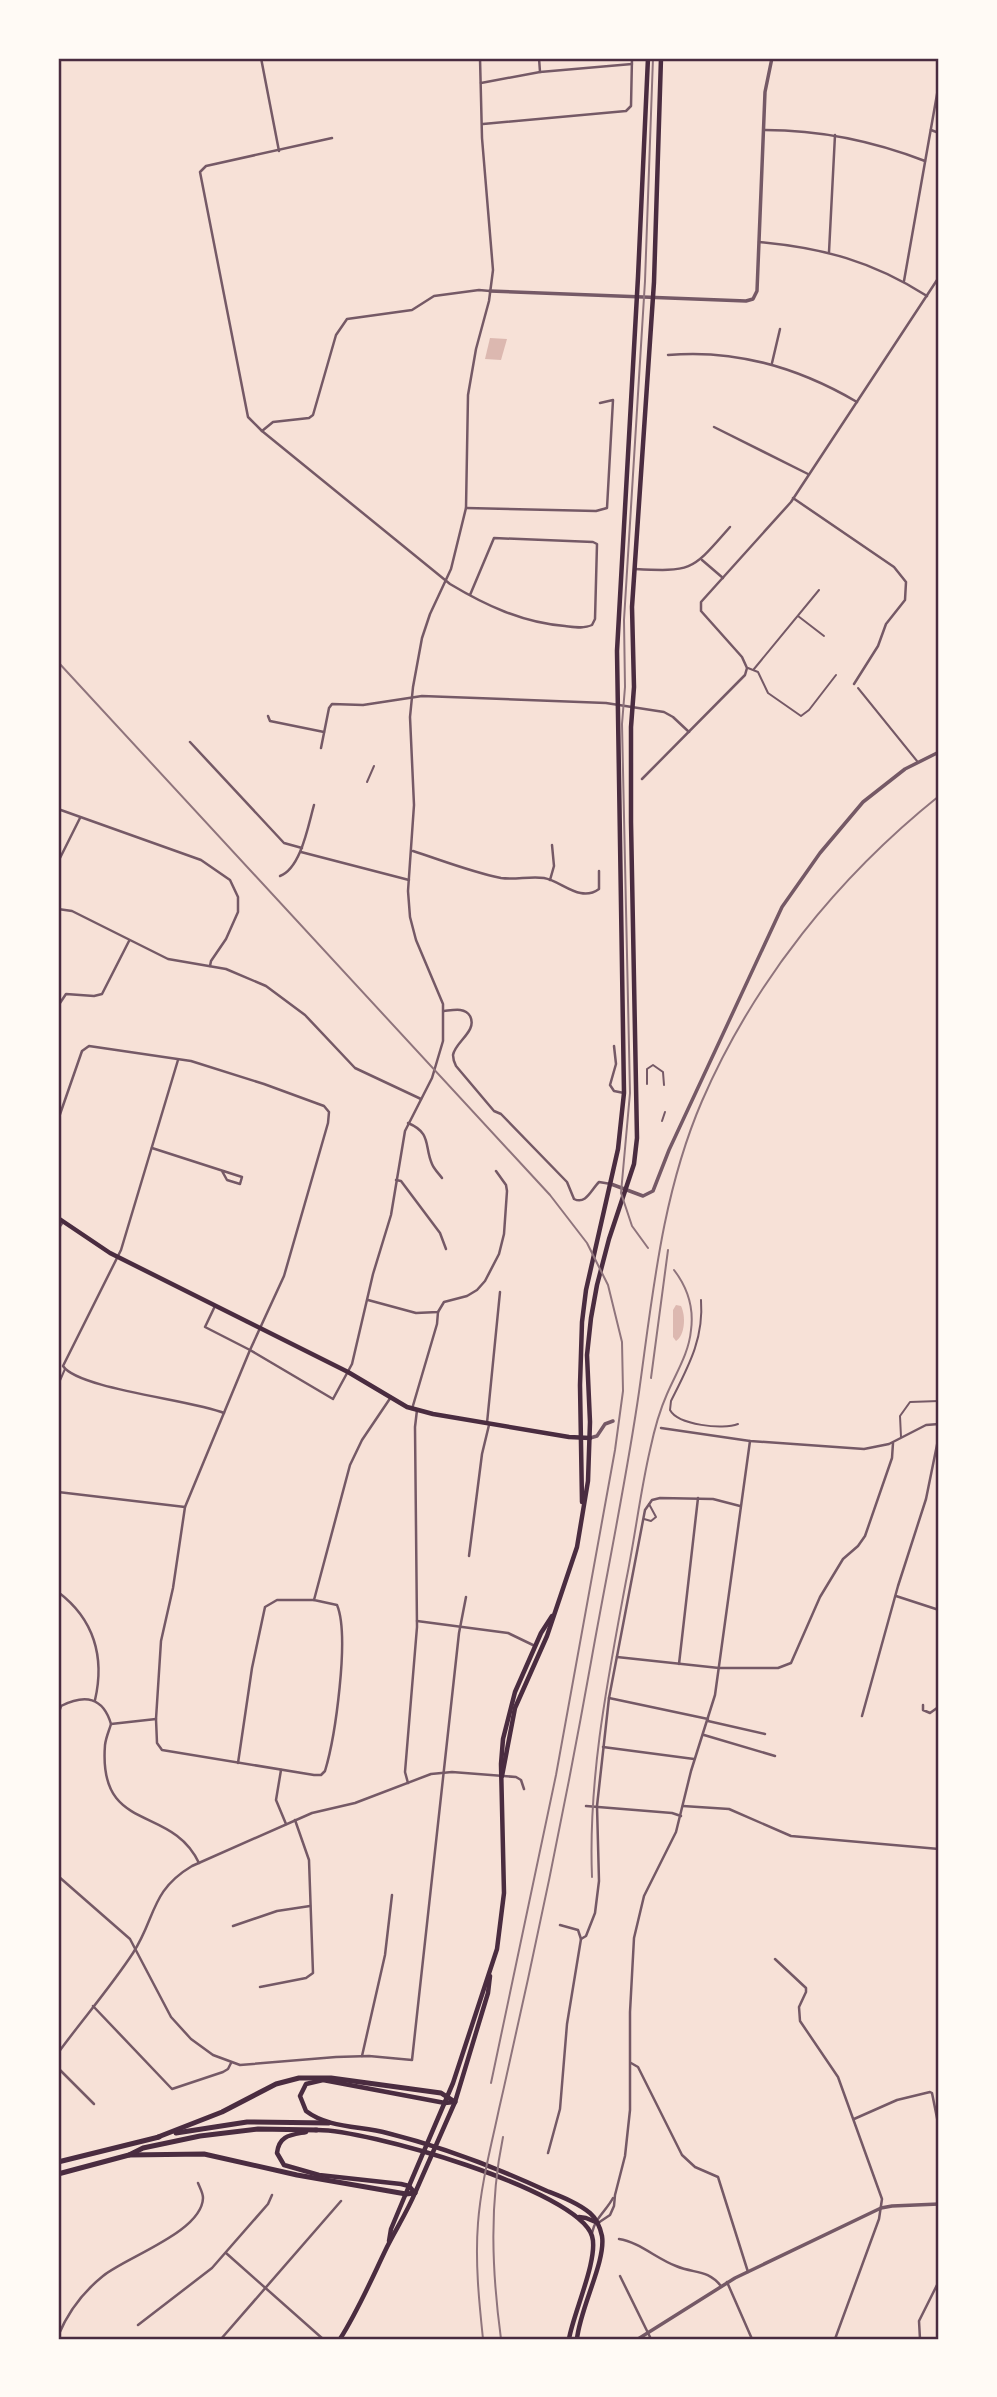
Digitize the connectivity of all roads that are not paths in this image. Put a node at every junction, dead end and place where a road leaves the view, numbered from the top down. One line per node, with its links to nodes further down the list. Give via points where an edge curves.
1 (261, 58): 18 (street)
2 (480, 58): 10 (street)
3 (539, 58): 9 (street)
4 (632, 58): 8 (street)
5 (648, 58): 26 (main road)
6 (661, 58): 27 (main road)
7 (772, 58): 13 (street)
8 (632, 65): 9 (street); 12 (street, via 631,106 626,111)
9 (540, 72): 10 (street)
10 (481, 83): 12 (street)
11 (939, 83): 14 (street)
12 (482, 124): 24 (street, via 493,259)
13 (763, 130): 16 (street); 20 (street)
14 (931, 130): 15 (street); 19 (street)
15 (939, 133)
16 (835, 135): 19 (street); 21 (street)
17 (332, 138): 18 (street)
18 (279, 151): 34 (street, via 206,166 200,174 248,417)
19 (925, 162): 23 (street)
20 (759, 242): 21 (street); 27 (street, via 753,299)
21 (829, 252): 23 (street)
22 (939, 278): 25 (street)
23 (904, 281): 25 (street)
24 (491, 291): 26 (street); 34 (street, via 434,296 412,310 347,319 337,331 313,415 272,422); 37 (street, via 468,396)
25 (928, 296): 31 (street)
26 (637, 298): 27 (street); 53 (main road)
27 (653, 298): 40 (main road)
28 (780, 329): 30 (street)
29 (668, 355): 30 (street, via 700,353)
30 (772, 365): 31 (street)
31 (857, 402): 35 (street)
32 (600, 403): 37 (street, via 612,400 607,508)
33 (714, 427): 35 (street)
34 (262, 431): 42 (street)
35 (808, 474): 36 (street)
36 (793, 498): 41 (street); 50 (street, via 894,567 906,582 905,600 886,624)
37 (466, 508): 42 (street)
38 (730, 527): 39 (street)
39 (701, 559): 40 (street, via 679,570); 41 (street)
40 (635, 569): 54 (main road)
41 (723, 578): 47 (street, via 699,605)
42 (446, 582): 44 (street); 52 (street, via 425,627)
43 (819, 590): 45 (lane)
44 (470, 595): 44 (street, via 494,538 593,541 598,546 595,620 589,627 526,620)
45 (798, 616): 46 (lane); 48 (lane)
46 (824, 636)
47 (747, 668): 48 (lane); 57 (street, via 743,678)
48 (754, 669): 49 (lane, via 768,693 800,716)
49 (836, 676)
50 (854, 684)
51 (858, 688): 61 (lane)
52 (412, 698): 53 (street); 56 (street, via 332,704); 70 (street)
53 (617, 704): 54 (street); 85 (main road)
54 (632, 706): 57 (street, via 664,712); 97 (main road, via 638,1120)
55 (268, 716): 56 (street)
56 (324, 732): 59 (street)
57 (689, 732): 63 (street)
58 (190, 742): 69 (street, via 284,843)
59 (321, 748)
60 (939, 752): 61 (street)
61 (918, 762): 97 (street, via 863,802 793,890 772,925 656,1188 643,1196)
62 (374, 766): 64 (lane)
63 (642, 779)
64 (367, 782)
65 (314, 805): 69 (street)
66 (58, 809): 67 (street)
67 (80, 818): 71 (street); 78 (street, via 206,863 233,883 239,897 238,912)
68 (552, 845): 75 (street)
69 (301, 850): 73 (street, via 291,870); 74 (street)
70 (413, 850): 74 (street); 75 (street, via 496,877)
71 (58, 862)
72 (599, 871): 75 (street, via 600,888 594,893 573,891)
73 (280, 876)
74 (410, 880): 80 (street, via 412,931)
75 (550, 880)
76 (58, 909): 77 (street, via 72,911)
77 (129, 941): 78 (street, via 175,961); 79 (street, via 102,994 66,994)
78 (210, 966): 86 (street, via 269,987 305,1015 355,1069)
79 (58, 1006)
80 (444, 1011): 86 (street, via 441,1055); 96 (street, via 462,1010 472,1020 454,1052 456,1066 494,1111 567,1182 574,1199 584,1200 599,1182)
81 (614, 1046): 85 (street, via 616,1064 610,1085)
82 (179, 1059): 88 (street, via 85,1048); 91 (street); 108 (street, via 264,1083 329,1112 289,1263)
83 (647, 1084): 84 (lane, via 647,1069 653,1065 663,1072)
84 (664, 1085)
85 (624, 1093): 96 (main road)
86 (421, 1099): 90 (street)
87 (665, 1112): 89 (lane)
88 (58, 1120)
89 (662, 1121)
90 (408, 1123): 94 (street, via 428,1143 432,1164); 95 (street)
91 (152, 1148): 92 (street); 102 (street)
92 (222, 1171): 92 (street, via 227,1180 240,1184 242,1177)
93 (496, 1171): 107 (street, via 507,1191 499,1254 480,1286 467,1296 444,1302)
94 (442, 1178)
95 (396, 1180): 101 (street, via 440,1233); 104 (street, via 391,1215)
96 (611, 1184): 97 (street); 123 (main road, via 583,1313)
97 (625, 1190): 124 (main road, via 591,1318 587,1365)
98 (58, 1218): 99 (main road)
99 (63, 1222): 100 (street); 102 (main road)
100 (58, 1229)
101 (446, 1249)
102 (118, 1257): 106 (main road); 110 (street, via 64,1363)
103 (500, 1292): 118 (street)
104 (366, 1300): 107 (street, via 416,1313); 111 (street)
105 (701, 1300): 119 (lane, via 697,1346 670,1410 678,1419 716,1427)
106 (215, 1306): 108 (main road); 109 (street, via 205,1327)
107 (438, 1312): 115 (street)
108 (260, 1328): 109 (street); 111 (main road)
109 (250, 1350): 111 (street, via 332,1399); 116 (street)
110 (65, 1370): 112 (lane); 116 (street, via 93,1382)
111 (348, 1372): 113 (main road)
112 (58, 1385)
113 (391, 1397): 115 (main road); 139 (street, via 350,1465)
114 (939, 1401): 125 (lane, via 907,1405 900,1416)
115 (414, 1409): 118 (main road); 142 (street)
116 (224, 1413): 132 (street)
117 (613, 1421): 124 (street)
118 (488, 1423): 123 (main road); 135 (street)
119 (738, 1424)
120 (939, 1424): 125 (street, via 920,1427)
121 (661, 1428): 126 (street)
122 (939, 1435): 137 (street, via 926,1499)
123 (581, 1437): 124 (main road); 133 (main road)
124 (590, 1438): 133 (main road)
125 (901, 1438): 127 (street)
126 (750, 1441): 127 (street, via 864,1449); 131 (street)
127 (893, 1443): 147 (street, via 892,1458 862,1542 837,1567 791,1663 778,1668)
128 (58, 1492): 132 (street)
129 (698, 1498): 130 (street, via 660,1498); 131 (street); 146 (street)
130 (648, 1503): 134 (street); 134 (lane, via 656,1517 651,1521)
131 (740, 1506): 147 (street)
132 (185, 1507): 156 (street, via 161,1641)
133 (583, 1507): 141 (main road, via 574,1557)
134 (642, 1518): 145 (street)
135 (469, 1556)
136 (58, 1592): 149 (street, via 79,1613 96,1645 100,1668)
137 (895, 1596): 140 (street); 155 (street)
138 (466, 1597): 143 (street)
139 (314, 1600): 164 (street, via 277,1600 265,1607); 165 (street, via 337,1605 340,1632 338,1700 326,1769 318,1775)
140 (939, 1610)
141 (555, 1611): 144 (main road); 167 (main road, via 515,1708)
142 (417, 1621): 143 (street); 168 (street, via 405,1772)
143 (461, 1627): 144 (street, via 508,1633); 166 (street)
144 (535, 1646): 167 (main road, via 509,1707)
145 (617, 1657): 146 (street); 148 (street)
146 (679, 1664): 147 (street)
147 (719, 1668): 157 (street)
148 (609, 1698): 157 (street); 161 (street)
149 (95, 1700): 153 (street, via 79,1699); 158 (street)
150 (58, 1702): 153 (street)
151 (939, 1703): 152 (street, via 930,1713)
152 (923, 1705)
153 (61, 1706): 154 (street)
154 (58, 1715)
155 (862, 1716)
156 (156, 1719): 158 (street); 164 (street, via 157,1743 162,1750)
157 (708, 1720): 159 (street); 160 (street)
158 (111, 1724): 177 (street, via 105,1747 106,1773 114,1797 185,1841)
159 (765, 1734)
160 (703, 1735): 162 (street); 163 (street)
161 (603, 1747): 163 (street); 171 (street)
162 (775, 1756)
163 (695, 1759): 172 (street)
164 (238, 1764): 165 (street)
165 (281, 1770): 175 (street, via 276,1800)
166 (444, 1773): 167 (street); 168 (street); 190 (street, via 412,2060)
167 (502, 1776): 169 (street, via 520,1779); 186 (main road, via 504,1912)
168 (408, 1783): 174 (street)
169 (524, 1789)
170 (586, 1806): 171 (street)
171 (597, 1806): 173 (street); 183 (street, via 598,1897 593,1924)
172 (682, 1806): 173 (street); 176 (street, via 729,1809 790,1836)
173 (681, 1816): 192 (street, via 636,1924)
174 (295, 1821): 175 (street); 180 (street, via 308,1856)
175 (287, 1825): 177 (street)
176 (939, 1849)
177 (199, 1863): 184 (street, via 174,1878 162,1892)
178 (58, 1875): 184 (street)
179 (392, 1895): 190 (street, via 385,1955)
180 (311, 1906): 182 (street, via 277,1911); 187 (street, via 313,1974)
181 (559, 1925): 183 (street, via 574,1928)
182 (233, 1926)
183 (581, 1939): 202 (street, via 560,2109)
184 (136, 1949): 188 (street); 191 (street, via 162,2004 179,2027 205,2050)
185 (775, 1959): 197 (street, via 807,1990 799,2007 800,2021 835,2071)
186 (490, 1976): 194 (main road); 195 (main road)
187 (260, 1987)
188 (93, 2006): 189 (street); 191 (street, via 172,2089 223,2073)
189 (58, 2053)
190 (362, 2056): 191 (street)
191 (231, 2063)
192 (631, 2063): 211 (street, via 628,2134); 221 (street, via 638,2067 682,2155 718,2177)
193 (58, 2068): 196 (street)
194 (447, 2099): 195 (highway); 198 (main road, via 332,2081 309,2082 301,2093 302,2106); 201 (highway, via 331,2078 299,2078); 207 (main road)
195 (455, 2102): 208 (main road)
196 (94, 2104)
197 (854, 2119): 199 (street, via 897,2100 930,2092); 214 (street, via 882,2199)
198 (329, 2123): 201 (highway, via 247,2122); 216 (main road, via 369,2129 462,2155 578,2205)
199 (939, 2128)
200 (317, 2130): 203 (highway, via 226,2132 143,2148); 207 (main road, via 282,2140 277,2153 282,2164 319,2175); 215 (main road, via 369,2137 459,2162)
201 (158, 2137): 204 (highway)
202 (548, 2153)
203 (129, 2155): 205 (highway); 209 (highway, via 212,2155)
204 (58, 2162)
205 (58, 2174)
206 (198, 2183): 229 (street, via 203,2200 191,2220 170,2238 97,2281 74,2307)
207 (409, 2186): 208 (main road); 209 (main road)
208 (415, 2193): 209 (highway); 219 (main road)
209 (405, 2194): 219 (main road)
210 (272, 2195): 220 (street)
211 (615, 2195): 216 (street); 216 (street, via 612,2211)
212 (341, 2201): 226 (street)
213 (939, 2204): 214 (street)
214 (881, 2208): 221 (street); 238 (street)
215 (578, 2217): 216 (main road); 217 (main road)
216 (596, 2221): 217 (street); 234 (main road, via 602,2235 601,2250 580,2317)
217 (592, 2234): 233 (main road, via 593,2254)
218 (619, 2239): 225 (street, via 676,2266 708,2274)
219 (388, 2244): 232 (main road)
220 (226, 2253): 226 (street); 227 (street)
221 (748, 2272): 224 (street)
222 (620, 2276): 228 (street)
223 (939, 2281): 239 (street, via 919,2321)
224 (727, 2282): 225 (street); 237 (street)
225 (721, 2286): 228 (street)
226 (266, 2289): 230 (street); 231 (street)
227 (138, 2325)
228 (648, 2333): 235 (street); 236 (street)
229 (58, 2336)
230 (221, 2339)
231 (323, 2339)
232 (340, 2339)
233 (569, 2339)
234 (578, 2339)
235 (638, 2339)
236 (651, 2339)
237 (752, 2339)
238 (835, 2339)
239 (920, 2339)

